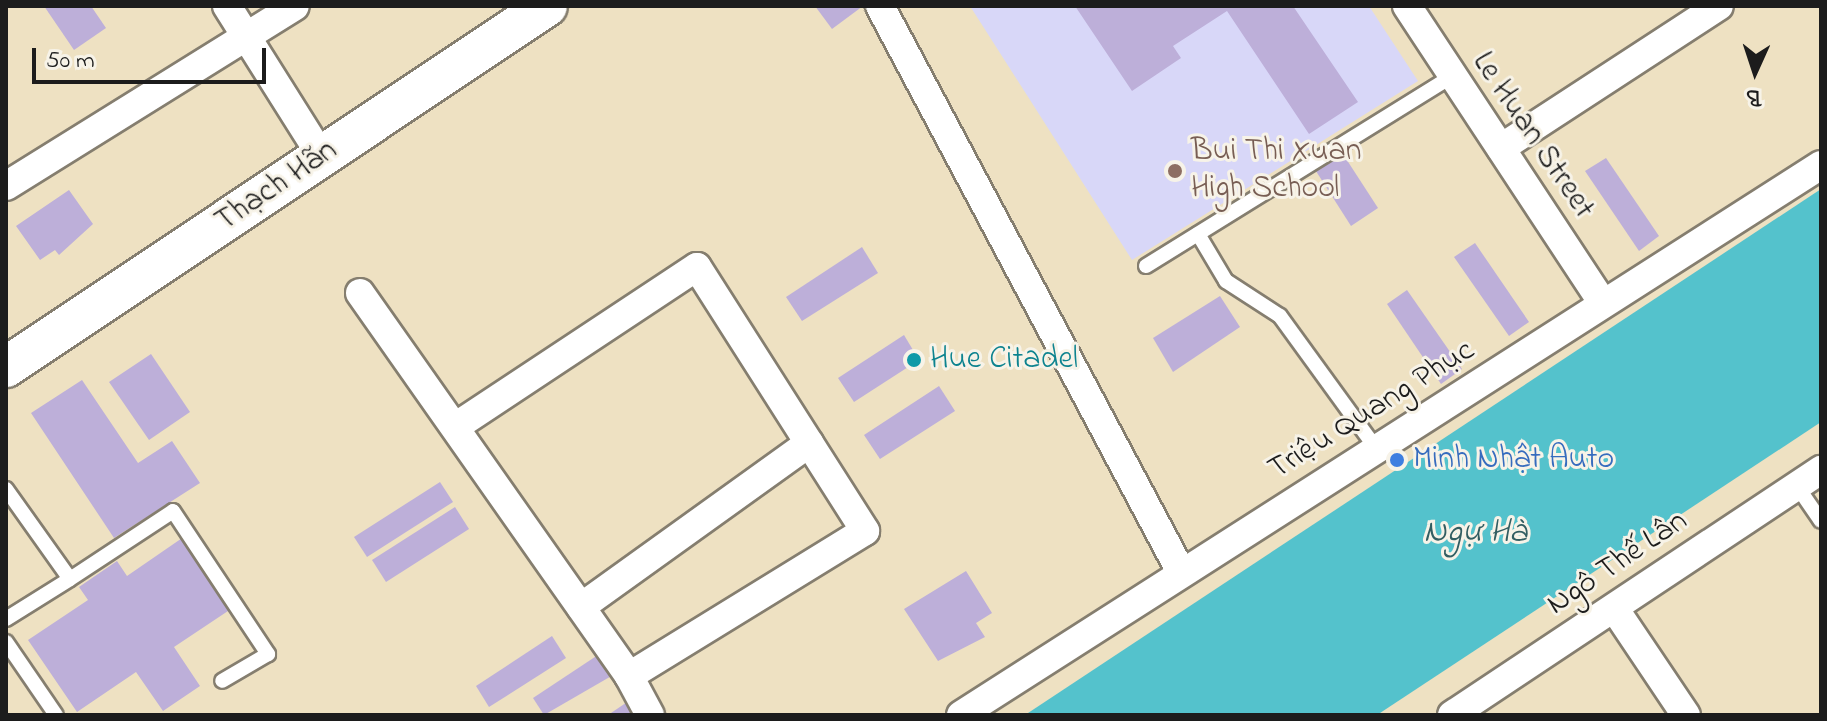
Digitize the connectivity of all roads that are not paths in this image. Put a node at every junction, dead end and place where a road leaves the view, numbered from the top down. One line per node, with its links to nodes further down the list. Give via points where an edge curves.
1 (227, 6): 7 (street)
2 (295, 6): 7 (street)
3 (547, 6): 10 (street, Thạch Hãn)
4 (880, 6): 25 (street)
5 (1407, 6): 8 (street, Le Huan Street)
6 (1719, 6): 9 (street)
7 (246, 37): 10 (street); 12 (street)
8 (1451, 77): 9 (street, Le Huan Street); 13 (lane)
9 (1501, 148): 16 (street, Le Huan Street)
10 (322, 157): 17 (street, Thạch Hãn)
11 (1821, 165): 16 (street, Triệu Quang Phục)
12 (6, 186)
13 (1198, 234): 14 (lane); 20 (lane, via 1226,281 1280,316)
14 (1146, 266)
15 (360, 293): 18 (street)
16 (1603, 303): 20 (street, Triệu Quang Phục)
17 (6, 367)
18 (455, 427): 19 (street, via 697,267); 27 (street)
19 (809, 443): 27 (street); 31 (street, via 865,531)
20 (1378, 451): 25 (street, Triệu Quang Phục)
21 (1821, 470): 22 (street, Ngô Thế Lân)
22 (1797, 486): 24 (lane); 28 (street, Ngô Thế Lân)
23 (6, 489): 26 (lane)
24 (1821, 521)
25 (1180, 570): 35 (street, Triệu Quang Phục)
26 (70, 579): 29 (lane); 32 (lane, via 173,511 268,654)
27 (581, 607): 31 (street)
28 (1614, 608): 36 (street, Ngô Thế Lân); 37 (street)
29 (6, 619)
30 (6, 642): 33 (lane)
31 (629, 676): 34 (street)
32 (222, 681)
33 (56, 715)
34 (650, 715)
35 (961, 715)
36 (1452, 715)
37 (1686, 715)

